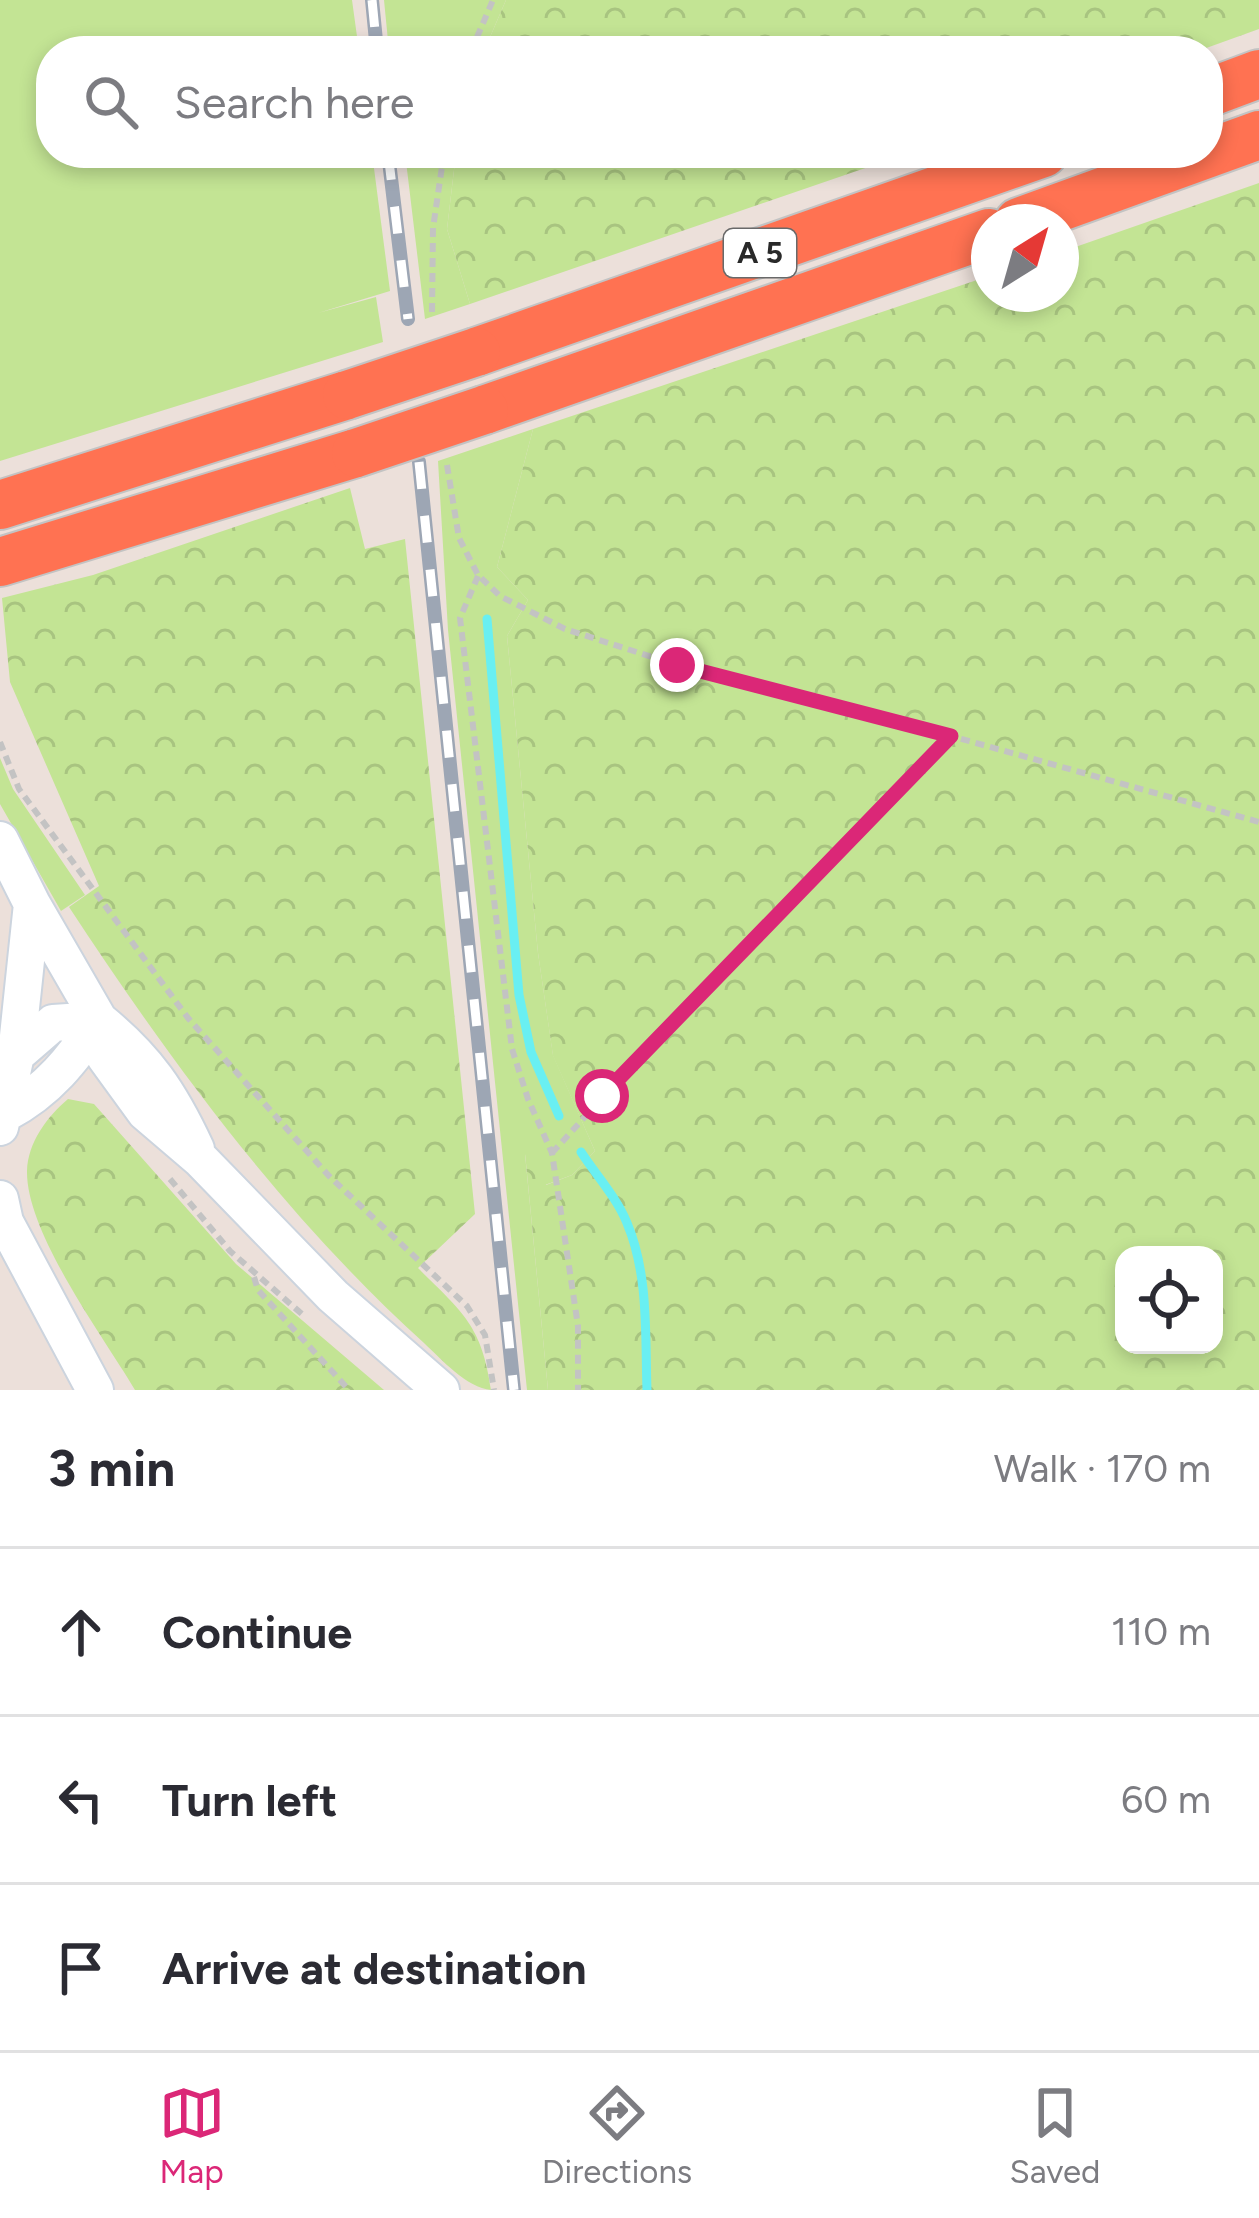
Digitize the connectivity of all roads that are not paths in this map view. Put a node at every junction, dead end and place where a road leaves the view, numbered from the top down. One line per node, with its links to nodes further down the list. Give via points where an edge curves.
1 (1259, 74): 2 (highway)
2 (1223, 87)
3 (1259, 135): 4 (highway)
4 (1223, 148)
5 (1000, 168): 9 (highway, A 5, bridge, via 476,352)
6 (1168, 168): 7 (highway)
7 (1069, 204)
8 (971, 239): 10 (highway, A 5, bridge, via 356,453)
9 (0, 505)
10 (0, 562)
11 (0, 840): 12 (main road)
12 (32, 904): 13 (main road); 14 (main road)
13 (99, 1020): 14 (main road, via 53,1023); 15 (main road, via 74,1058); 18 (main road, via 105,1057 145,1112)
14 (16, 1055): 15 (main road)
15 (3, 1120)
16 (0, 1199): 17 (main road)
17 (95, 1390)
18 (441, 1390)

